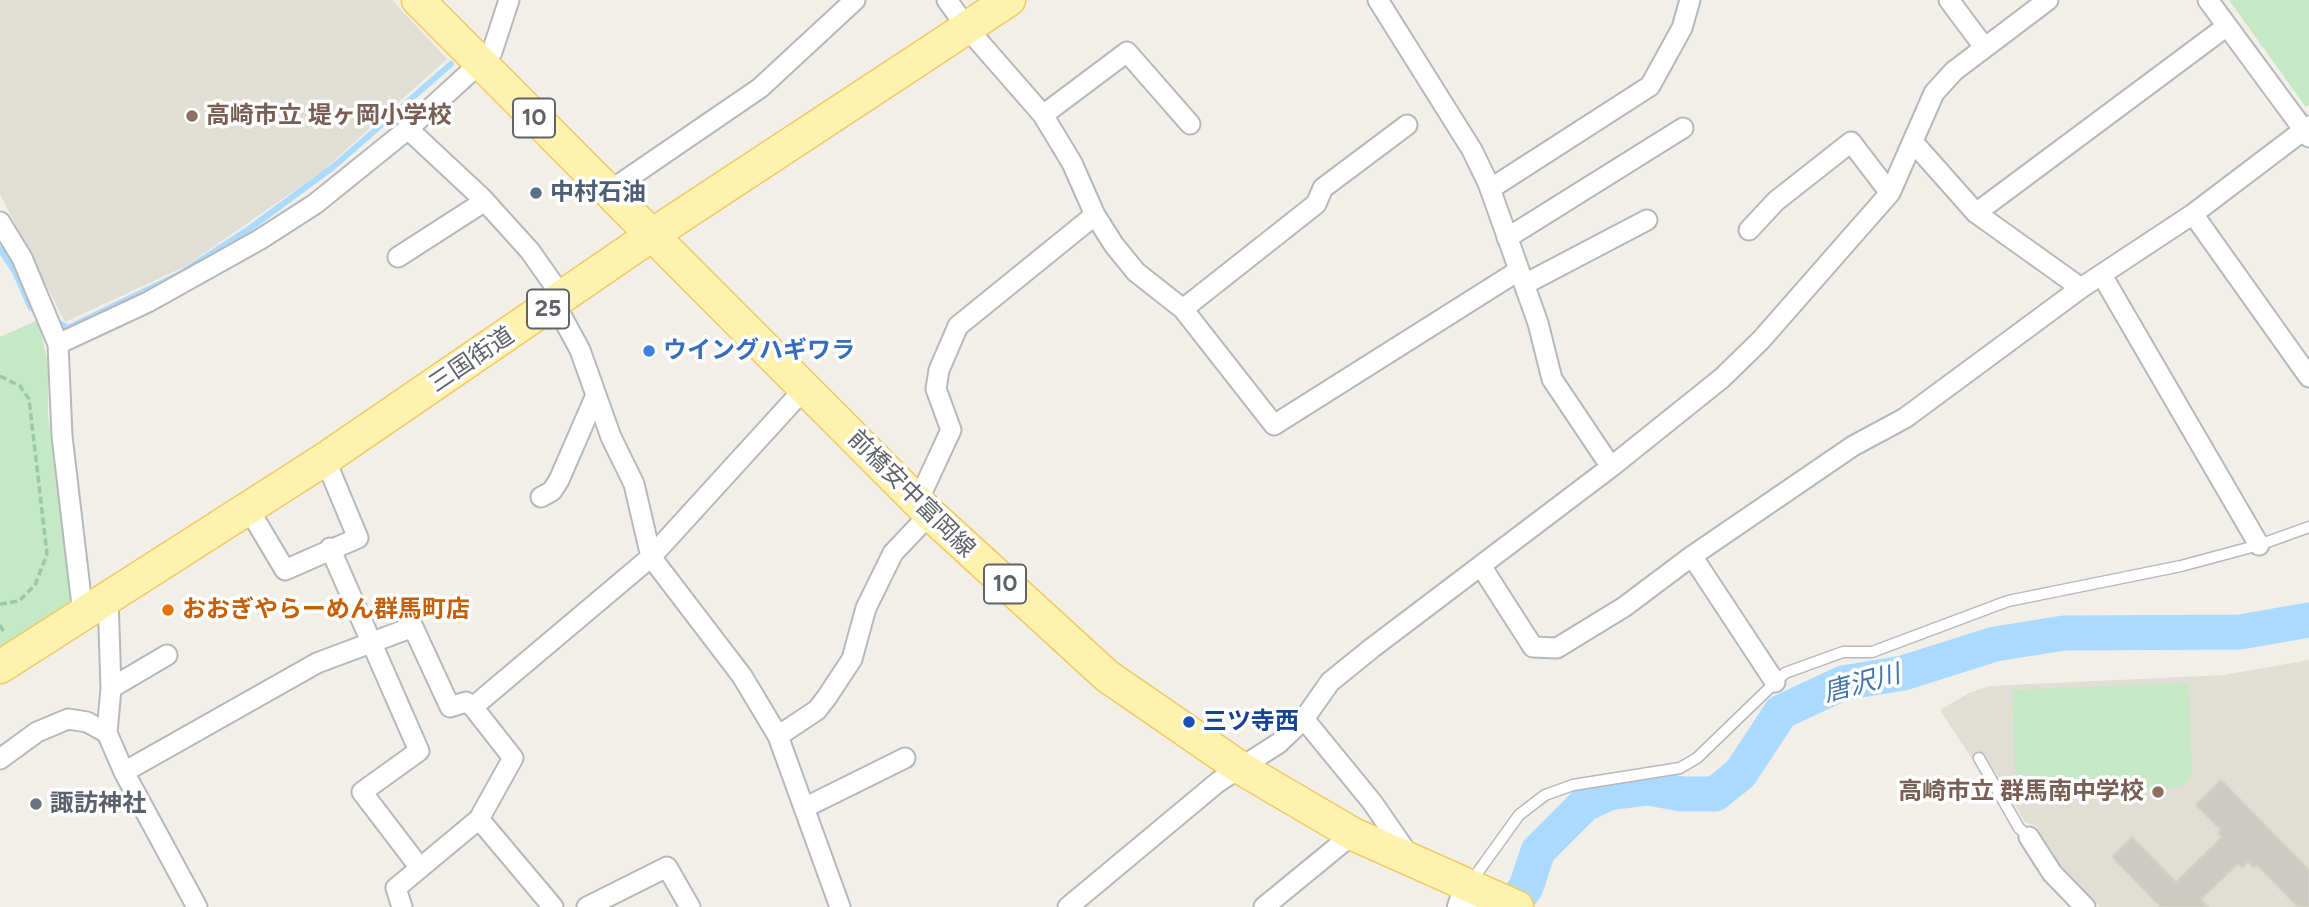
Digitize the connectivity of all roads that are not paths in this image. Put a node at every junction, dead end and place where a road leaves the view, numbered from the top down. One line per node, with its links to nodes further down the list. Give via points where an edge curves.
1 (509, 0): 15 (street, via 492,52)
2 (947, 0): 13 (street)
3 (1009, 0): 13 (main road, 三国街道 / 25)
4 (1378, 0): 23 (street, via 1472,149)
5 (1690, 0): 23 (street, via 1682,28 1650,86)
6 (1949, 0): 14 (street)
7 (2048, 0): 11 (street)
8 (2208, 0): 12 (street)
9 (428, 3): 15 (main road, 前橋安中富岡線 / 10)
10 (846, 3): 24 (street, via 760,88)
11 (2026, 6): 14 (street)
12 (2227, 26): 21 (street); 27 (street)
13 (967, 28): 16 (street); 33 (main road, 三国街道 / 25)
14 (1984, 47): 22 (street, via 1934,93)
15 (478, 62): 20 (street); 24 (main road, 前橋安中富岡線 / 10)
16 (1043, 115): 17 (street, via 1127,52); 29 (street, via 1072,163)
17 (1190, 124)
18 (1407, 125): 40 (street, via 1323,188 1316,204)
19 (1683, 128): 34 (street)
20 (408, 129): 26 (street); 41 (street, via 315,204 260,240 148,302)
21 (2307, 131): 28 (street)
22 (1913, 142): 25 (street); 27 (street)
23 (1490, 189): 34 (street)
24 (608, 192): 33 (main road, 前橋安中富岡線 / 10)
25 (1889, 193): 32 (street, via 1851,142 1776,201); 46 (street, via 1761,340 1722,378)
26 (485, 201): 35 (street); 39 (street, via 530,251)
27 (1976, 213): 38 (street)
28 (2193, 214): 36 (street); 42 (street)
29 (1095, 215): 40 (street, via 1136,272); 48 (street, via 958,327 939,370 936,389 951,430)
30 (1647, 220): 37 (street)
31 (0, 222): 41 (street, via 22,258)
32 (1749, 230)
33 (652, 235): 39 (main road, 三国街道 / 25); 43 (main road, 前橋安中富岡線 / 10)
34 (1507, 238): 37 (street)
35 (398, 257)
36 (2103, 277): 38 (street); 51 (street)
37 (1521, 278): 40 (street, via 1274,425); 46 (street, via 1552,379)
38 (2081, 288): 53 (street, via 1905,418 1853,446)
39 (559, 301): 44 (street); 45 (main road, 三国街道 / 25)
40 (1183, 309)
41 (58, 344): 56 (street, via 62,436)
42 (2309, 377)
43 (805, 388): 48 (main road, 前橋安中富岡線 / 10); 54 (street)
44 (596, 395): 47 (street, via 559,480); 54 (street, via 634,484)
45 (325, 459): 49 (main road, 三国街道 / 25); 52 (street, via 358,538)
46 (1611, 467): 55 (street)
47 (541, 497)
48 (924, 507): 65 (street, via 893,553 866,608 852,659 817,710); 69 (main road, 前橋安中富岡線 / 10, via 1108,676)
49 (248, 508): 52 (street, via 285,570); 56 (main road, 三国街道 / 25)
50 (2309, 527): 51 (lane)
51 (2259, 545): 60 (lane, via 2122,580 2008,601 1872,652 1843,652 1785,673)
52 (330, 548): 57 (street)
53 (1692, 556): 55 (street, via 1624,607 1557,648 1533,647); 60 (street)
54 (651, 557): 62 (street); 65 (street, via 742,676)
55 (1481, 566): 63 (street, via 1330,682)
56 (96, 606): 59 (main road, 三国街道 / 25); 61 (street)
57 (371, 641): 62 (street, via 414,627 450,707 466,702); 70 (street, via 317,663); 76 (street, via 419,751 362,792)
58 (167, 655): 61 (street)
59 (0, 667)
60 (1775, 682): 77 (lane, via 1697,758 1680,768 1573,785 1545,795 1519,815)
61 (111, 688): 64 (street)
62 (473, 707): 72 (street, via 513,758)
63 (1304, 719): 69 (street, via 1279,743); 75 (street)
64 (107, 733): 68 (street, via 87,722 68,719 37,732); 70 (street)
65 (778, 737): 71 (street)
66 (905, 758): 71 (street)
67 (1979, 758): 74 (lane, via 2019,828)
68 (0, 759)
69 (1239, 767): 73 (main road, 前橋安中富岡線 / 10); 84 (street)
70 (124, 772): 78 (street)
71 (804, 808): 83 (street)
72 (480, 819): 76 (street); 80 (street)
73 (1353, 834): 75 (main road, 前橋安中富岡線 / 10); 85 (street)
74 (2029, 836): 87 (street, via 2053,873)
75 (1414, 862): 77 (main road, 前橋安中富岡線 / 10)
76 (420, 868): 79 (street, via 396,888)
77 (1466, 895): 86 (main road, 前橋安中富岡線 / 10)
78 (197, 907)
79 (402, 907)
80 (553, 907)
81 (587, 907): 82 (street, via 667,867)
82 (691, 907)
83 (840, 907)
84 (1069, 907)
85 (1264, 907)
86 (1517, 907)
87 (2085, 907)

